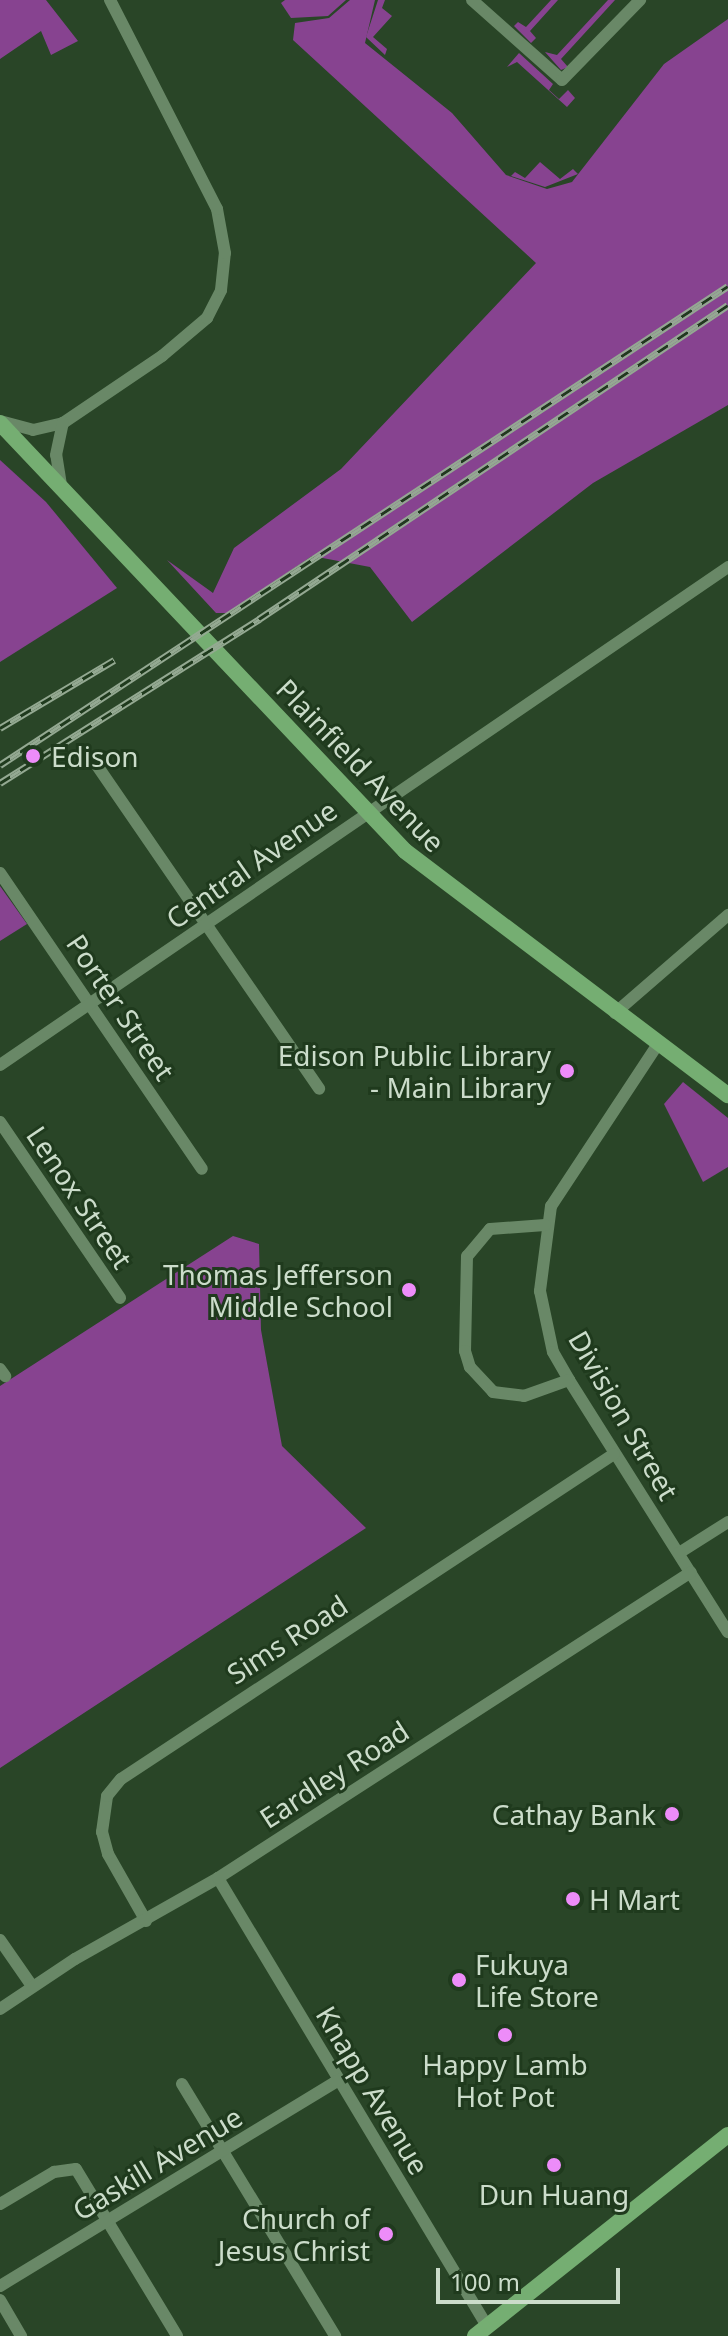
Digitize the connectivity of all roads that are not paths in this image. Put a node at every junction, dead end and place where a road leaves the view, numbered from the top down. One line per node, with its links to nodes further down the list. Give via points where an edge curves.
1 (110, 0): 5 (street, via 217,209 225,253 221,290 207,318 162,356)
2 (472, 0): 3 (street, via 562,80)
3 (640, 0)
4 (0, 422): 5 (street, via 33,430); 6 (main road, Plainfield Avenue)
5 (63, 423): 6 (street, via 56,455)
6 (61, 485): 9 (main road, Plainfield Avenue)
7 (728, 567): 9 (street, Central Avenue)
8 (96, 764): 12 (street)
9 (365, 813): 12 (street, Central Avenue); 14 (main road, Plainfield Avenue, via 436,878)
10 (0, 873): 13 (street, Porter Street)
11 (728, 915): 14 (street)
12 (207, 925): 13 (street, Central Avenue); 17 (street)
13 (89, 1003): 16 (street, Central Avenue); 20 (street, Porter Street)
14 (615, 1013): 15 (main road, Plainfield Avenue)
15 (658, 1044): 18 (main road, Plainfield Avenue); 21 (street, Division Street, via 564,1180)
16 (0, 1065)
17 (319, 1089)
18 (728, 1095)
19 (0, 1122): 22 (street, Lenox Street)
20 (202, 1169)
21 (545, 1225): 23 (street, Division Street, via 540,1291 553,1352); 23 (street, via 490,1229 467,1256 465,1351 470,1367 493,1392 524,1396)
22 (120, 1298)
23 (569, 1380): 24 (street, Division Street)
24 (614, 1454): 26 (street, Division Street); 30 (street, Sims Road, via 121,1779 105,1804 102,1832 108,1854)
25 (728, 1522): 26 (street)
26 (679, 1553): 27 (street, Division Street)
27 (691, 1572): 28 (street, Division Street); 29 (street, Eardley Road)
28 (728, 1632)
29 (218, 1878): 30 (street, Eardley Road); 34 (street, Knapp Avenue)
30 (146, 1921): 32 (street, Eardley Road)
31 (0, 1940): 32 (street)
32 (32, 1986): 33 (street, Eardley Road)
33 (0, 2009)
34 (339, 2080): 37 (street, Gaskill Avenue); 42 (street, Knapp Avenue)
35 (182, 2084): 37 (street)
36 (728, 2135): 42 (main road)
37 (223, 2150): 39 (street, Gaskill Avenue); 45 (street)
38 (0, 2204): 39 (street, via 54,2172 76,2169)
39 (108, 2220): 40 (street, Gaskill Avenue); 44 (street)
40 (0, 2286)
41 (0, 2300): 43 (street)
42 (481, 2331)
43 (21, 2336)
44 (177, 2336)
45 (335, 2336)

